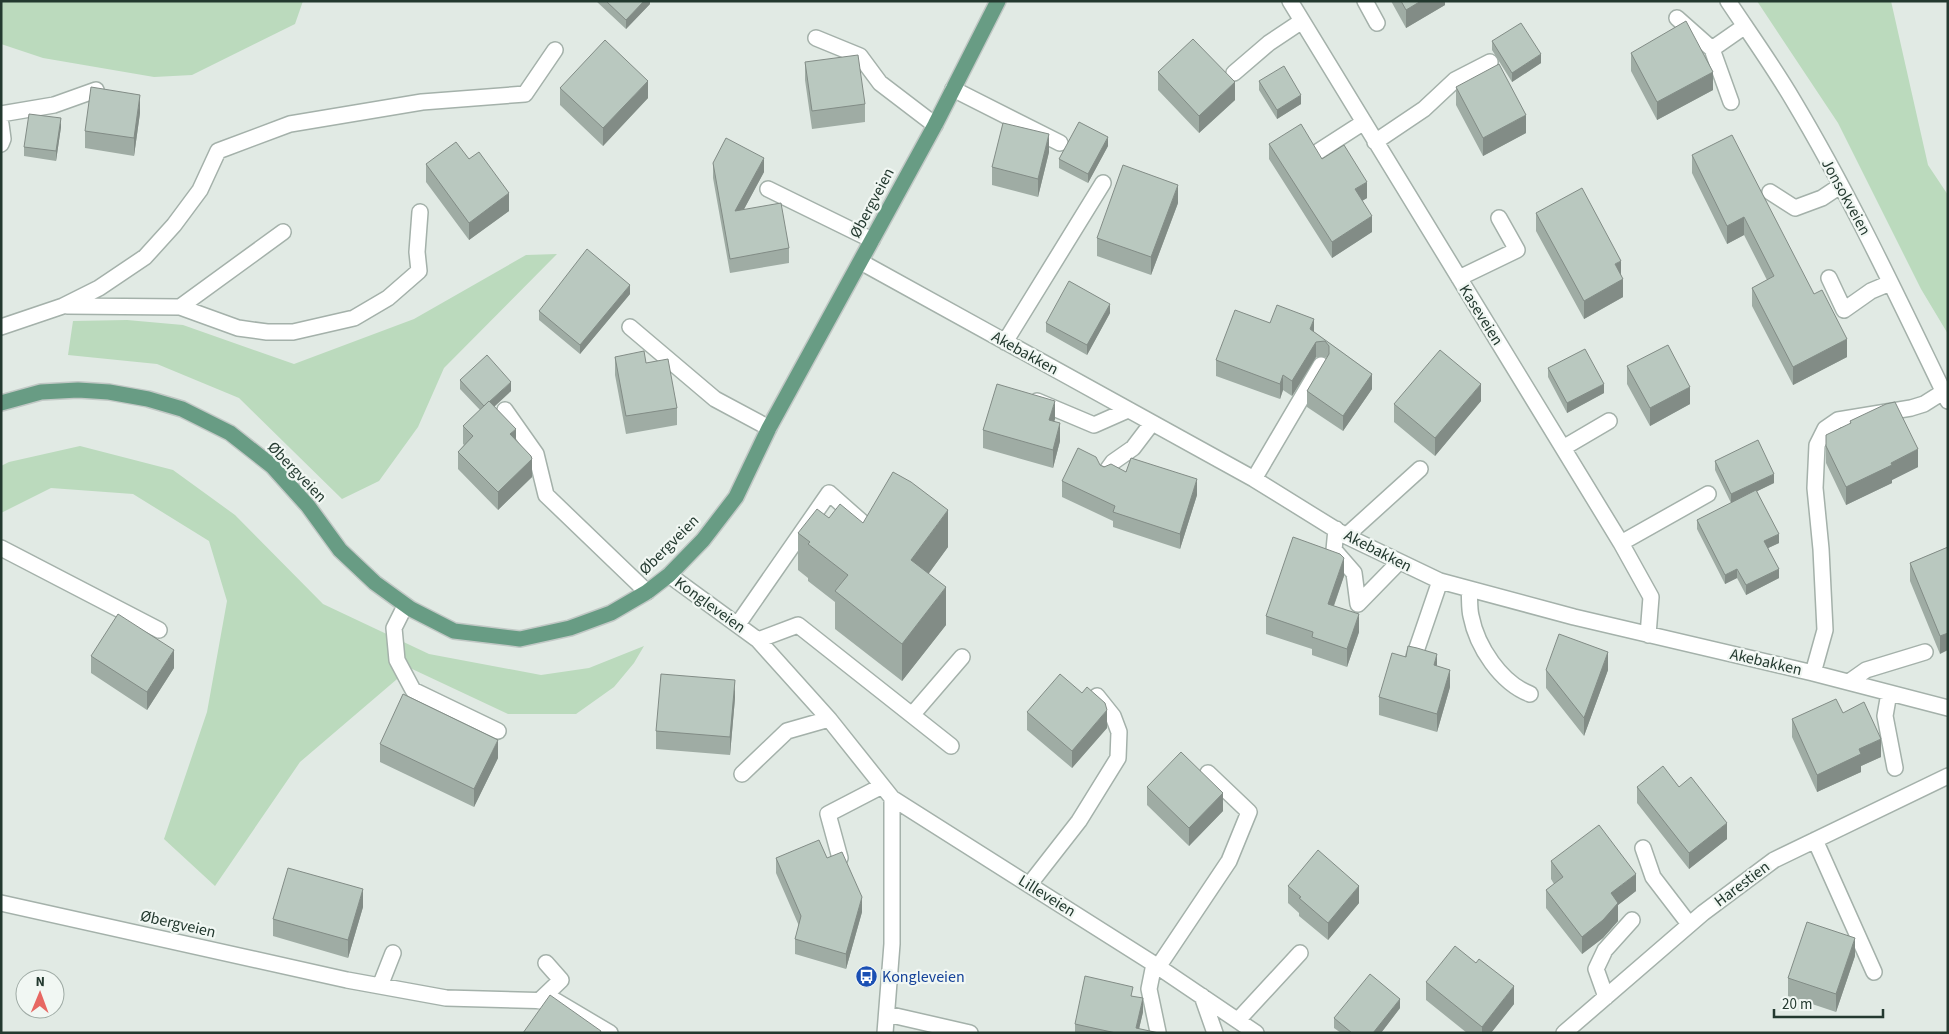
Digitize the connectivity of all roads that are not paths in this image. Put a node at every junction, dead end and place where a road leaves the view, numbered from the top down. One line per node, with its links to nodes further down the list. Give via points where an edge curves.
1 (998, 1): 14 (main road, Øbergveien)
2 (1290, 1): 6 (street, Kaseveien)
3 (1365, 1): 7 (street)
4 (1728, 1): 8 (street, Jonsokveien)
5 (1677, 18): 10 (street)
6 (1302, 21): 13 (street, via 1269,43); 18 (street, Kaseveien)
7 (1378, 23)
8 (1745, 26): 10 (street); 26 (street, Jonsokveien, via 1793,100)
9 (816, 38): 20 (street, via 860,56 880,83)
10 (1712, 49): 16 (street)
11 (556, 50): 37 (street, via 525,94 422,102 290,124 218,151 200,190 144,257 99,288)
12 (1490, 62): 21 (street, via 1454,80 1424,109)
13 (1234, 73)
14 (953, 89): 20 (main road, Øbergveien); 22 (street)
15 (96, 90): 17 (street, via 54,105)
16 (1731, 102)
17 (1, 114)
18 (1364, 122): 21 (street, Kaseveien); 24 (street)
19 (1, 124): 23 (street)
20 (935, 125): 32 (main road, Øbergveien)
21 (1375, 142): 34 (street, Kaseveien)
22 (1060, 143)
23 (1, 144)
24 (1319, 151)
25 (1103, 183): 41 (street)
26 (1840, 186): 28 (street, via 1822,198 1795,208); 36 (street, Jonsokveien)
27 (768, 189): 32 (street)
28 (1770, 192)
29 (420, 212): 38 (street, via 418,271 388,298 354,318 294,332 267,332 238,328)
30 (1499, 218): 34 (street, via 1517,250)
31 (283, 232): 38 (street)
32 (872, 240): 33 (main road, Øbergveien)
33 (861, 262): 41 (street, Akebakken); 50 (main road, Øbergveien)
34 (1458, 278): 51 (street, Kaseveien)
35 (1829, 278): 36 (street, via 1844,310 1871,291)
36 (1890, 283): 44 (street, Jonsokveien)
37 (63, 306): 38 (street); 39 (street)
38 (180, 307)
39 (1, 327)
40 (630, 327): 50 (street, via 715,400)
41 (1005, 342): 47 (street, Akebakken)
42 (1321, 365): 54 (street)
43 (1021, 395): 47 (street, via 1094,425)
44 (1946, 397): 73 (street, via 1911,408 1838,420 1825,429 1817,445 1815,488 1825,630)
45 (1, 403): 65 (main road, Øbergveien, via 40,392 109,392 182,409 230,433 272,466 308,506 340,550)
46 (505, 410): 64 (street, via 536,454 546,495)
47 (1128, 410): 49 (street, Akebakken)
48 (1609, 420): 51 (street)
49 (1152, 423): 53 (street, via 1133,448 1113,462); 54 (street, Akebakken)
50 (769, 428): 61 (main road, Øbergveien, via 736,497 703,540)
51 (1563, 448): 58 (street, Kaseveien)
52 (1420, 469): 57 (street)
53 (1105, 473)
54 (1254, 479): 57 (street, Akebakken)
55 (1708, 494): 58 (street)
56 (871, 530): 66 (street, via 829,493)
57 (1341, 533): 60 (street, Akebakken); 60 (street, via 1334,550 1354,573 1358,604)
58 (1621, 543): 68 (street, Kaseveien, via 1651,597)
59 (1, 548): 67 (street)
60 (1400, 562): 62 (street, Akebakken)
61 (668, 575): 64 (main road, Øbergveien); 66 (street, Kongleveien)
62 (1440, 581): 63 (street, Akebakken); 72 (street)
63 (1469, 589): 68 (street, Akebakken); 76 (street, via 1471,617 1486,656 1518,689)
64 (647, 592): 65 (main road, Øbergveien, via 611,614 570,628 520,638 454,631)
65 (405, 606): 81 (street, via 394,628 397,660 413,690)
66 (738, 624): 69 (street, Kongleveien)
67 (159, 630)
68 (1648, 635): 73 (street, Akebakken)
69 (758, 640): 79 (street, via 798,625); 80 (street, Kongleveien)
70 (1925, 652): 74 (street, via 1866,670)
71 (962, 656): 79 (street)
72 (1414, 656)
73 (1813, 673): 74 (street, Akebakken)
74 (1849, 682): 75 (street, Akebakken)
75 (1889, 693): 78 (street, Akebakken); 83 (street, via 1885,716)
76 (1530, 694)
77 (1097, 696): 92 (street, via 1113,716 1118,732 1118,758 1079,821)
78 (1948, 708)
79 (912, 715): 82 (street)
80 (829, 719): 85 (street, via 787,732); 87 (street, Kongleveien)
81 (498, 731)
82 (951, 746)
83 (1895, 768)
84 (1208, 773): 99 (street, via 1249,812 1228,861)
85 (742, 774)
86 (1948, 776): 89 (street, Harestien)
87 (882, 786): 88 (street, Kongleveien); 91 (street, via 828,814)
88 (892, 798): 92 (street, Lilleveien); 105 (street, via 892,944)
89 (1815, 840): 95 (street, Harestien, via 1774,860); 100 (street)
90 (1643, 848): 95 (street, via 1653,876)
91 (840, 858)
92 (1029, 885): 99 (street, Lilleveien)
93 (1, 903): 101 (street, Øbergveien)
94 (1632, 920): 103 (street, via 1605,950 1596,969)
95 (1690, 924): 103 (street, Harestien)
96 (393, 952): 101 (street)
97 (1300, 953): 106 (street)
98 (546, 963): 104 (street, via 561,980)
99 (1156, 966): 102 (street, Lilleveien); 108 (street, via 1149,989)
100 (1874, 972)
101 (380, 986): 104 (street, Øbergveien, via 446,998)
102 (1202, 996): 106 (street, Lilleveien); 111 (street)
103 (1606, 997): 113 (street, Harestien)
104 (539, 1001): 109 (street, Øbergveien, via 556,1001)
105 (887, 1014): 107 (street); 110 (street)
106 (1238, 1020): 112 (street, Lilleveien)
107 (884, 1032)
108 (1158, 1032)
109 (610, 1033)
110 (970, 1033)
111 (1215, 1033)
112 (1256, 1033)
113 (1564, 1033)

